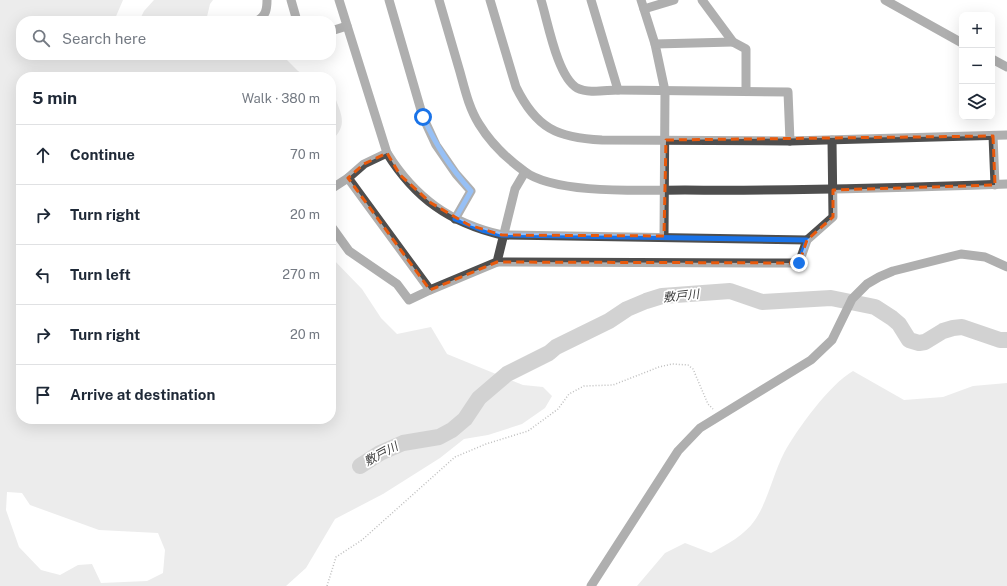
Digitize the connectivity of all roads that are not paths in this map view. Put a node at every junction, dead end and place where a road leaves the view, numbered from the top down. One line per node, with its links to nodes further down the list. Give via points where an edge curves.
1 (267, 0): 13 (street)
2 (291, 0): 14 (street)
3 (340, 0): 15 (street)
4 (389, 0): 38 (street, via 423,117 436,146 471,191)
5 (439, 0): 31 (street, via 470,105 478,123 491,142)
6 (490, 0): 27 (street, via 516,87 528,110 541,123 579,139)
7 (541, 0): 22 (street, via 561,67 569,82 589,91)
8 (591, 0): 22 (street)
9 (674, 0): 12 (street)
10 (702, 0): 18 (street)
11 (885, 0): 17 (street)
12 (643, 4): 19 (street)
13 (264, 16)
14 (296, 16)
15 (347, 26): 16 (street); 30 (street)
16 (336, 29)
17 (959, 40)
18 (733, 42): 19 (street); 24 (street, via 746,49)
19 (655, 44): 23 (street)
20 (995, 61): 21 (street)
21 (1007, 67)
22 (618, 90): 23 (street)
23 (665, 91): 24 (street); 27 (street)
24 (746, 91): 29 (street, via 788,92)
25 (1007, 135): 26 (street)
26 (993, 136): 28 (street); 34 (street)
27 (666, 140): 29 (street); 36 (street)
28 (832, 140): 29 (street); 37 (street)
29 (790, 141)
30 (387, 153): 32 (street, via 364,164); 38 (street, via 400,175 417,193)
31 (526, 172): 36 (street, via 563,186); 40 (street, via 515,189)
32 (348, 178): 35 (street); 47 (street)
33 (1007, 184): 34 (street)
34 (995, 185): 37 (street)
35 (336, 186)
36 (665, 190): 37 (street); 41 (street)
37 (833, 190): 42 (street, via 833,217)
38 (455, 219): 40 (street)
39 (336, 233): 44 (street)
40 (502, 235): 41 (street); 45 (street)
41 (664, 236): 42 (street)
42 (807, 240): 45 (street, via 799,263)
43 (336, 243): 44 (street)
44 (349, 251): 47 (street, via 396,284 409,300)
45 (497, 262): 47 (street)
46 (1007, 267): 48 (street, via 985,257 960,254 893,271 867,284 852,299 838,330 825,349 700,428 678,451)
47 (430, 290)
48 (591, 586)

